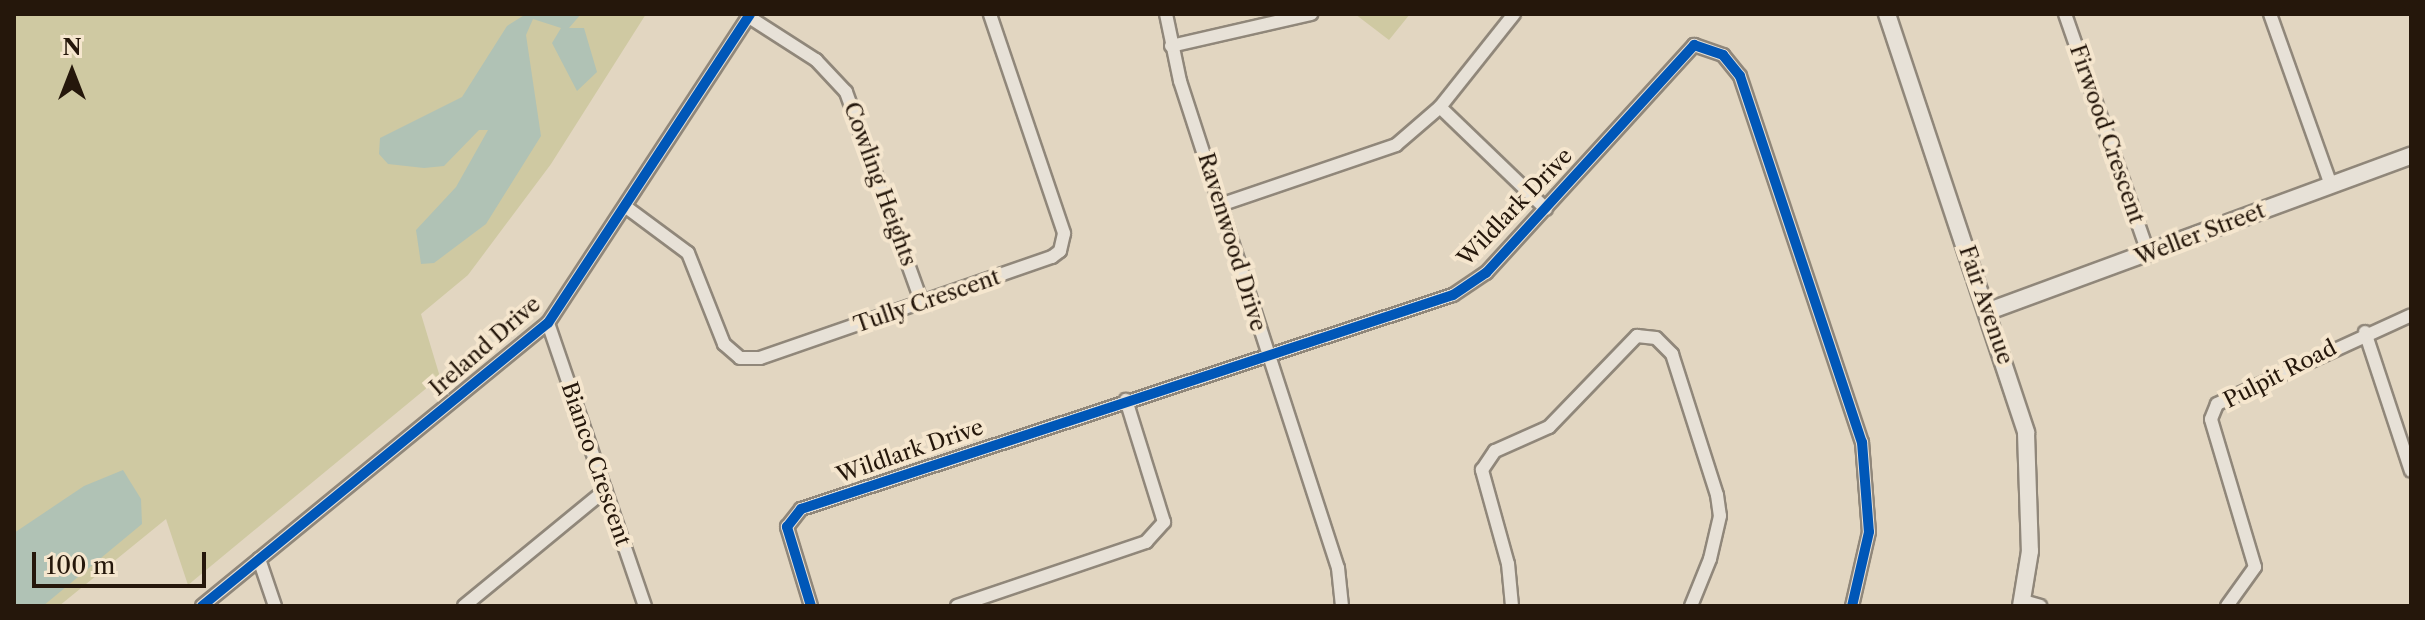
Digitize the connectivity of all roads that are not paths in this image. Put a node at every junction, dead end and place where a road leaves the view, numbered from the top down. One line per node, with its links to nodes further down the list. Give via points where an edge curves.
1 (990, 14): 17 (street, Tully Crescent, via 1064,242 1060,251 1041,262)
2 (1166, 14): 9 (street, Ravenwood Drive)
3 (1311, 14): 9 (street)
4 (1514, 14): 10 (street)
5 (1887, 14): 18 (street, Fair Avenue)
6 (2065, 14): 16 (street, Firwood Crescent)
7 (2270, 14): 12 (street)
8 (750, 15): 14 (street, Ireland Drive); 17 (street, Cowling Heights, via 816,60 846,92)
9 (1171, 46): 13 (street, Ravenwood Drive)
10 (1440, 107): 13 (street, via 1396,145); 15 (street)
11 (2411, 156): 12 (street, Weller Street)
12 (2331, 185): 16 (street, Weller Street)
13 (1223, 204): 22 (street, Ravenwood Drive)
14 (626, 207): 17 (street, Tully Crescent, via 688,253 724,344 740,358 760,358); 20 (street, Ireland Drive)
15 (1546, 209): 22 (street, Wildlark Drive, via 1486,273 1453,295); 39 (street, Wildlark Drive, via 1670,65 1694,45 1723,55 1740,76 1862,442 1869,532)
16 (2149, 255): 18 (street, Weller Street)
17 (922, 303)
18 (1989, 311): 28 (street, Fair Avenue, via 2026,433 2030,551)
19 (2411, 315): 21 (street, Pulpit Road)
20 (548, 323): 25 (street, Bianco Crescent); 26 (street, Ireland Drive)
21 (2365, 332): 24 (street); 41 (street, Pulpit Road, via 2217,404 2211,419 2255,567)
22 (1268, 359): 23 (street, Wildlark Drive); 36 (street, Ravenwood Drive, via 1338,568)
23 (1126, 400): 27 (street, via 1164,522 1146,542); 33 (street, Wildlark Drive, via 801,509 787,527)
24 (2411, 471)
25 (605, 490): 31 (street); 32 (street, Bianco Crescent)
26 (259, 559): 29 (street, Ireland Drive); 30 (street)
27 (1005, 592): 34 (street); 35 (street)
28 (2022, 604): 40 (street)
29 (202, 606)
30 (275, 606)
31 (464, 606)
32 (645, 606)
33 (811, 606)
34 (957, 606)
35 (1009, 606)
36 (1342, 606)
37 (1512, 606): 38 (street, via 1508,564 1482,470 1495,451 1549,427 1637,336 1656,338 1672,354 1717,495 1720,516 1710,559)
38 (1691, 606)
39 (1852, 606)
40 (2040, 606)
41 (2227, 606)

